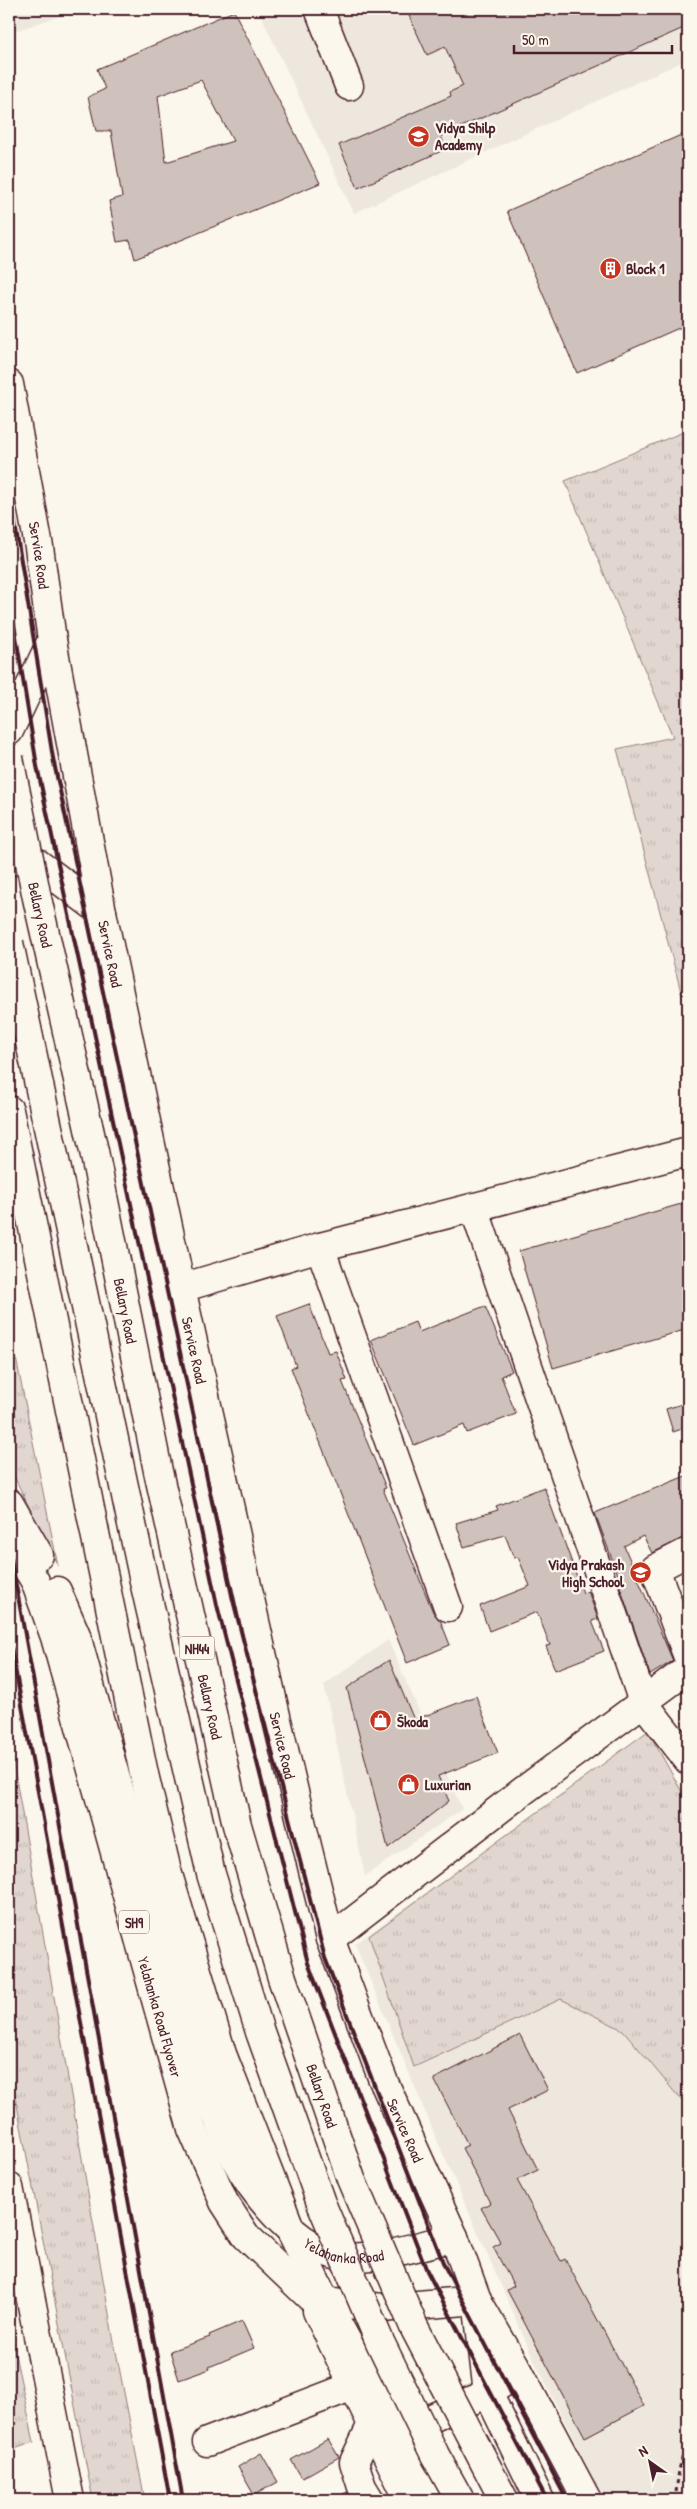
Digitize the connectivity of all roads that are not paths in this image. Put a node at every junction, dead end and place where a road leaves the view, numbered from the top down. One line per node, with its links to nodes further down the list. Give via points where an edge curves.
1 (319, 9): 2 (main road)
2 (349, 86)
3 (9, 384): 4 (main road, Service Road)
4 (52, 640): 5 (main road); 8 (main road, Service Road)
5 (9, 731)
6 (9, 758): 40 (main road, Bellary Road / NH44, bridge, via 94,1151 158,1471 237,1826 282,1978 351,2179 414,2327)
7 (9, 861): 8 (main road, via 33,860)
8 (102, 912): 14 (main road, Service Road)
9 (9, 943): 39 (main road, NH44, bridge, via 144,1581 211,1874 260,2032 321,2203 380,2342)
10 (9, 1110): 26 (main road, via 144,1774 167,1871 222,2054)
11 (688, 1152): 12 (main road)
12 (474, 1208): 13 (main road); 22 (main road)
13 (320, 1247): 14 (main road); 18 (main road)
14 (181, 1288): 24 (main road, Service Road, via 274,1707)
15 (9, 1503): 19 (main road, Yelahanka Road Flyover / SH9, via 50,1572)
16 (9, 1538): 19 (main road, Yelahanka Road Flyover / SH9)
17 (688, 1552): 20 (main road, via 655,1569)
18 (448, 1607)
19 (66, 1636): 26 (main road, Yelahanka Road Flyover / SH9, via 217,2116 251,2185); 28 (main road, Yelahanka Road Flyover / SH9, via 192,2129 224,2202 246,2236)
20 (688, 1657)
21 (688, 1669): 22 (main road)
22 (643, 1702): 23 (main road); 24 (main road)
23 (688, 1760)
24 (330, 1939): 27 (main road, Service Road, via 383,2080)
25 (9, 2187): 35 (main road)
26 (292, 2233): 27 (main road, Yelahanka Road / SH9, via 334,2255 370,2256); 28 (main road)
27 (454, 2237): 29 (main road, Service Road)
28 (318, 2299): 29 (main road, via 382,2308); 31 (main road); 33 (main road)
29 (476, 2300): 30 (main road); 32 (main road)
30 (519, 2372): 32 (main road); 42 (main road)
31 (353, 2386): 33 (main road); 34 (main road)
32 (488, 2393): 33 (main road); 41 (main road)
33 (383, 2433): 36 (main road, via 354,2462); 37 (main road); 38 (main road)
34 (207, 2442)
35 (70, 2500)
36 (370, 2500)
37 (409, 2500)
38 (434, 2500)
39 (460, 2500)
40 (504, 2500)
41 (540, 2500)
42 (587, 2500)

